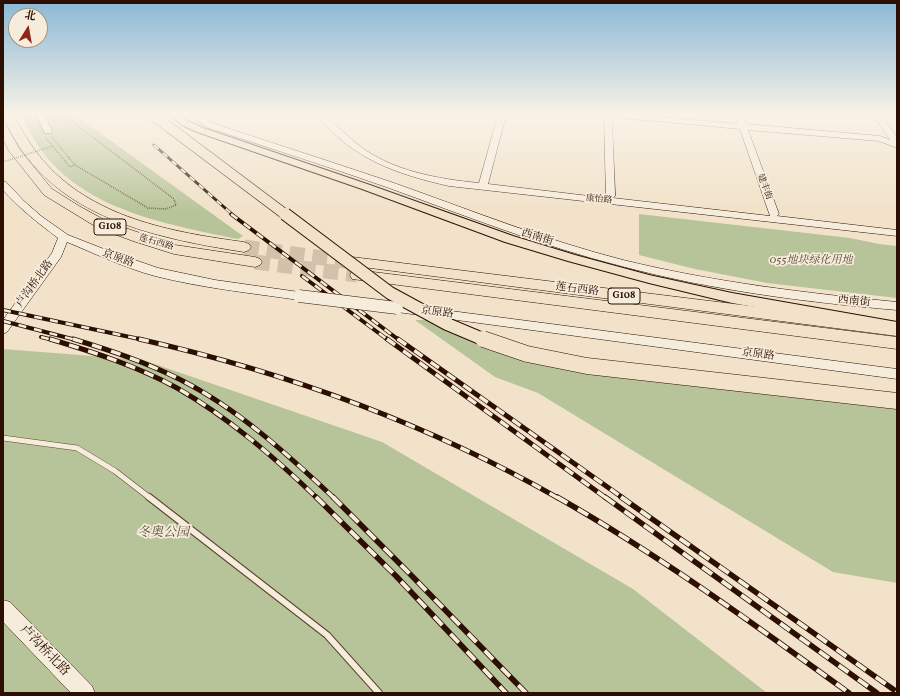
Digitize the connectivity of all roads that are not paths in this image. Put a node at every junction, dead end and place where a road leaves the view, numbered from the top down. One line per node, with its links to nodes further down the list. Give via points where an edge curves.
1 (13, 147): 20 (highway, 莲石西路 / G108, via 48,192 103,225 174,249)
2 (27, 147): 19 (highway, 莲石西路 / G108, via 43,169 62,185 114,217 181,238)
3 (197, 147): 26 (main road, bridge, via 390,293 430,316 475,337 545,358 596,367)
4 (251, 147): 23 (main road, via 509,238 642,277 732,298)
5 (276, 147): 21 (street, 西南街, via 525,235 623,263 754,290)
6 (357, 147): 13 (street, 康怡路, via 383,163 406,172 426,178)
7 (370, 147): 13 (street, 康怡路, via 400,164)
8 (487, 147): 13 (street)
9 (491, 147): 13 (street)
10 (609, 147): 14 (street)
11 (750, 147): 15 (street, 建丰街)
12 (3, 184): 18 (street, 京原路, via 37,218)
13 (479, 185): 14 (street, 康怡路); 17 (street, 康怡路)
14 (610, 196): 15 (street, 康怡路)
15 (774, 214): 16 (street, 康怡路)
16 (897, 227)
17 (897, 233)
18 (64, 237): 22 (street, 卢沟桥北路, via 57,254); 25 (street, 京原路, bridge, via 156,272 215,284)
19 (244, 247)
20 (255, 262)
21 (897, 306)
22 (3, 329)
23 (897, 329): 24 (highway, 莲石西路 / G108, via 354,268)
24 (897, 343)
25 (897, 374)
26 (897, 401)
27 (3, 438): 30 (lane, via 77,448 115,471 327,635)
28 (3, 609): 29 (street, 卢沟桥北路)
29 (85, 693)
30 (379, 693)

